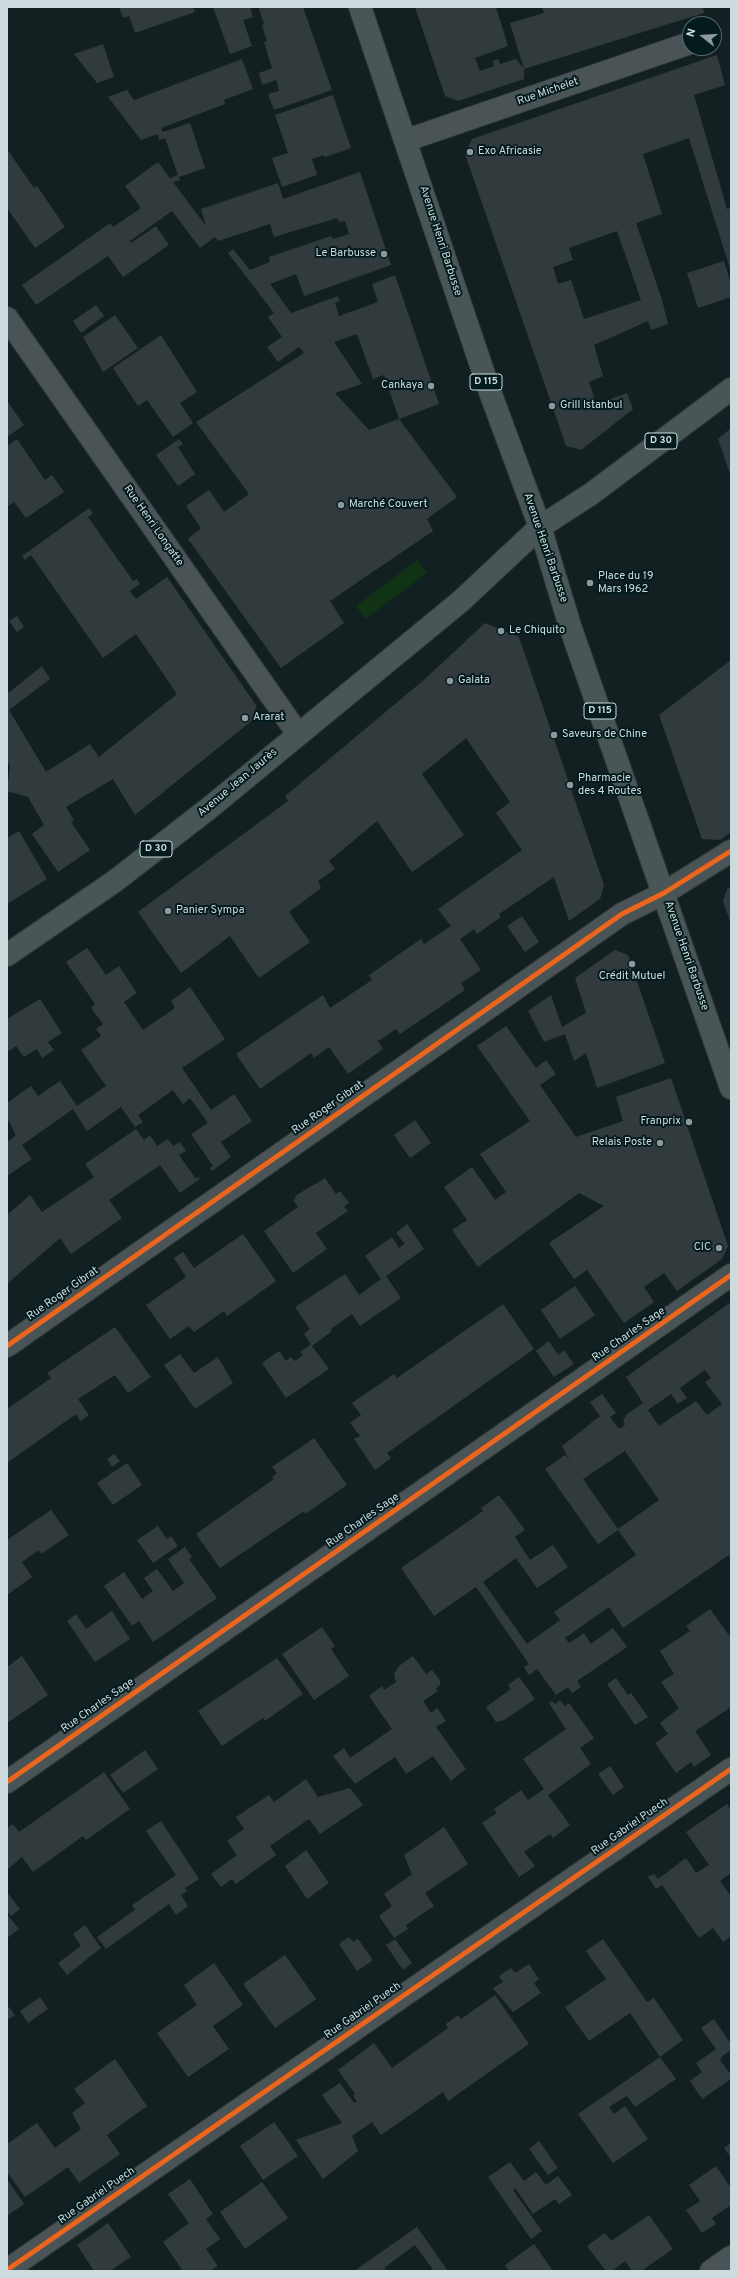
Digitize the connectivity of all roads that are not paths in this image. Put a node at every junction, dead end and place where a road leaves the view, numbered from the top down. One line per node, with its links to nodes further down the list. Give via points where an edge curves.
1 (360, 7): 3 (main road, Avenue Henri Barbusse / D 115)
2 (682, 46): 3 (street, Rue Michelet)
3 (406, 140): 6 (main road, Avenue Henri Barbusse / D 115, via 487,385)
4 (7, 318): 7 (street, Rue Henri Longatte)
5 (731, 389): 6 (main road, D 30, via 591,494)
6 (540, 527): 7 (main road, Avenue Jean Jaurès / D 30, via 461,601); 9 (main road, Avenue Henri Barbusse / D 115, via 570,626)
7 (298, 734): 10 (main road, Avenue Jean Jaurès / D 30, via 208,809 115,881)
8 (731, 852): 9 (street, Rue Roger Gibrat)
9 (664, 893): 11 (main road, Avenue Henri Barbusse / D 115); 13 (street, Rue Roger Gibrat, via 622,914)
10 (7, 955)
11 (731, 1088)
12 (731, 1275): 15 (street, Rue Charles Sage)
13 (7, 1346)
14 (731, 1769): 17 (street, Rue Gabriel Puech)
15 (7, 1782)
16 (731, 2257): 18 (street)
17 (7, 2270)
18 (711, 2271)

